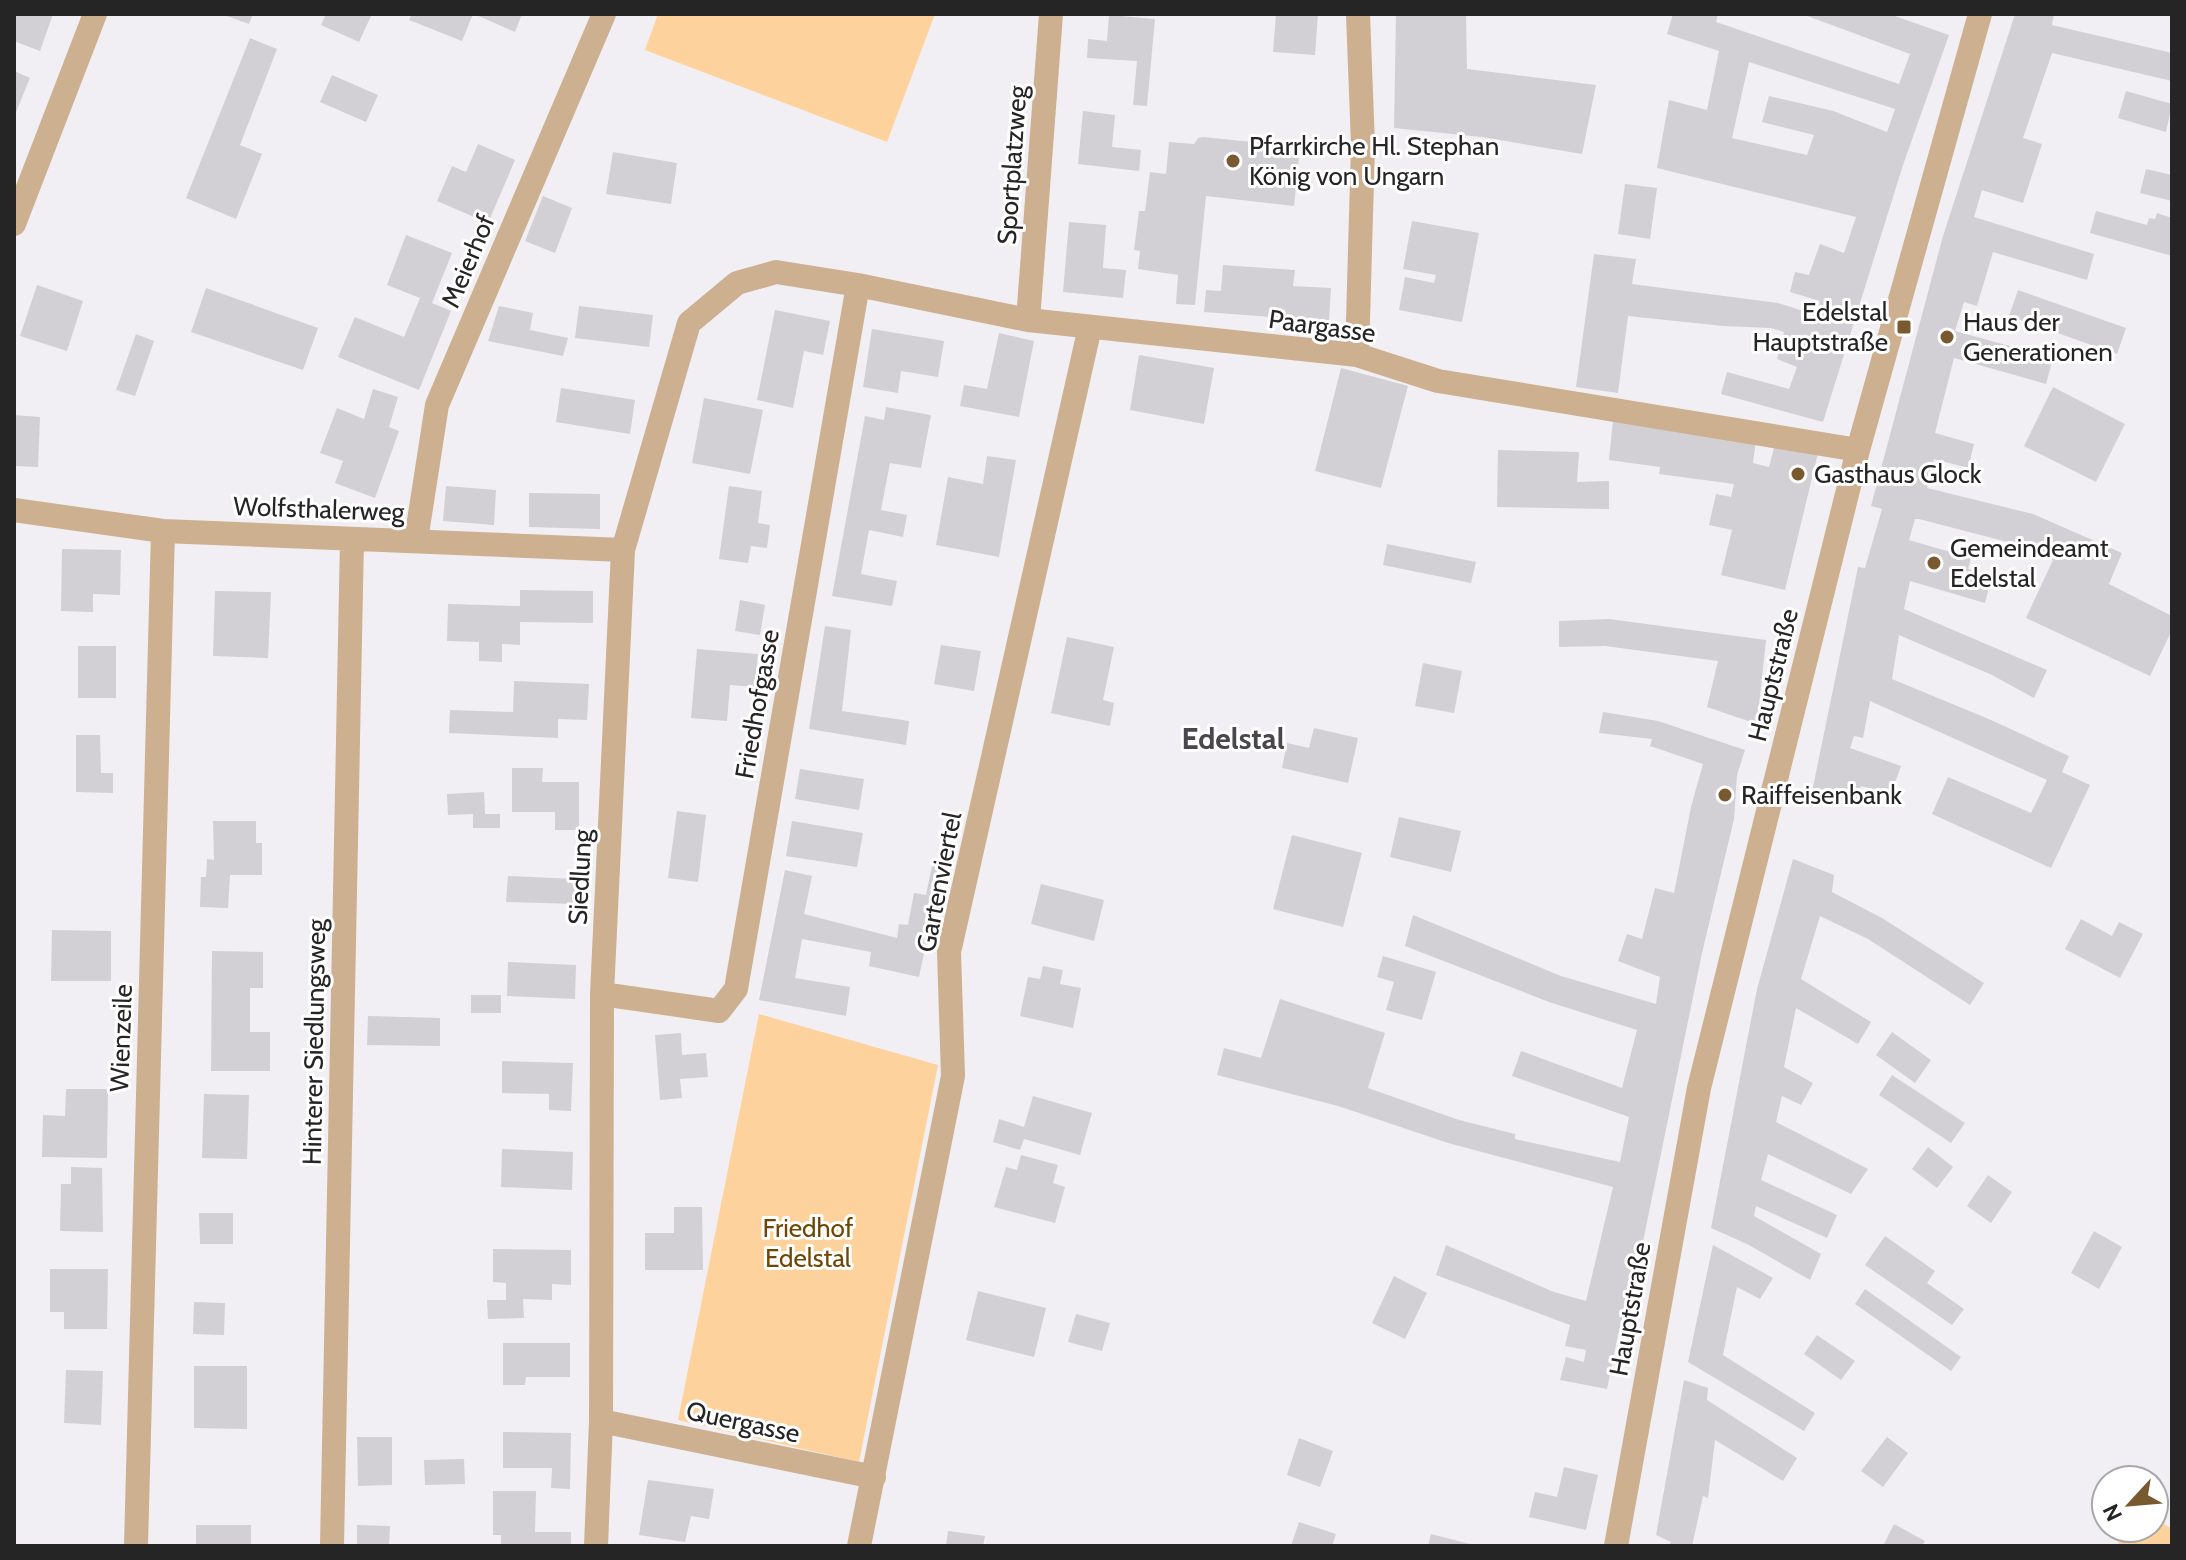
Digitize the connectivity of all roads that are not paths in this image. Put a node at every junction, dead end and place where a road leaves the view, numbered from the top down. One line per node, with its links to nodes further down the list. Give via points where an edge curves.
1 (95, 14): 6 (street)
2 (604, 14): 16 (street, Meierhof, via 437,405)
3 (1051, 14): 9 (street, Sportplatzweg)
4 (1358, 14): 11 (street, via 1363,145)
5 (1980, 14): 12 (street, Hauptstraße)
6 (14, 224)
7 (776, 272): 8 (street, Paargasse); 17 (street, Siedlung, via 737,283 689,323)
8 (858, 285): 9 (street, Paargasse); 18 (street, Friedhofgasse, via 736,989 719,1011)
9 (1028, 320): 10 (street, Paargasse)
10 (1090, 327): 11 (street, Paargasse); 20 (street, Gartenviertel, via 949,952 953,1076)
11 (1357, 355): 12 (street, Paargasse, via 1438,381)
12 (1858, 450): 25 (street, Hauptstraße, via 1699,1088)
13 (14, 510): 14 (street, Wolfsthalerweg)
14 (163, 531): 15 (street, Wolfsthalerweg); 21 (street, Wienzeile)
15 (352, 539): 16 (street, Wolfsthalerweg); 22 (street, Hinterer Siedlungsweg)
16 (416, 540): 17 (street, Wolfsthalerweg)
17 (623, 550): 18 (street, Siedlung)
18 (602, 994): 19 (street, Siedlung)
19 (601, 1421): 20 (street, Quergasse); 23 (street, Siedlung)
20 (874, 1477): 24 (street, Gartenviertel)
21 (136, 1546)
22 (332, 1546)
23 (596, 1546)
24 (859, 1546)
25 (1616, 1546)

